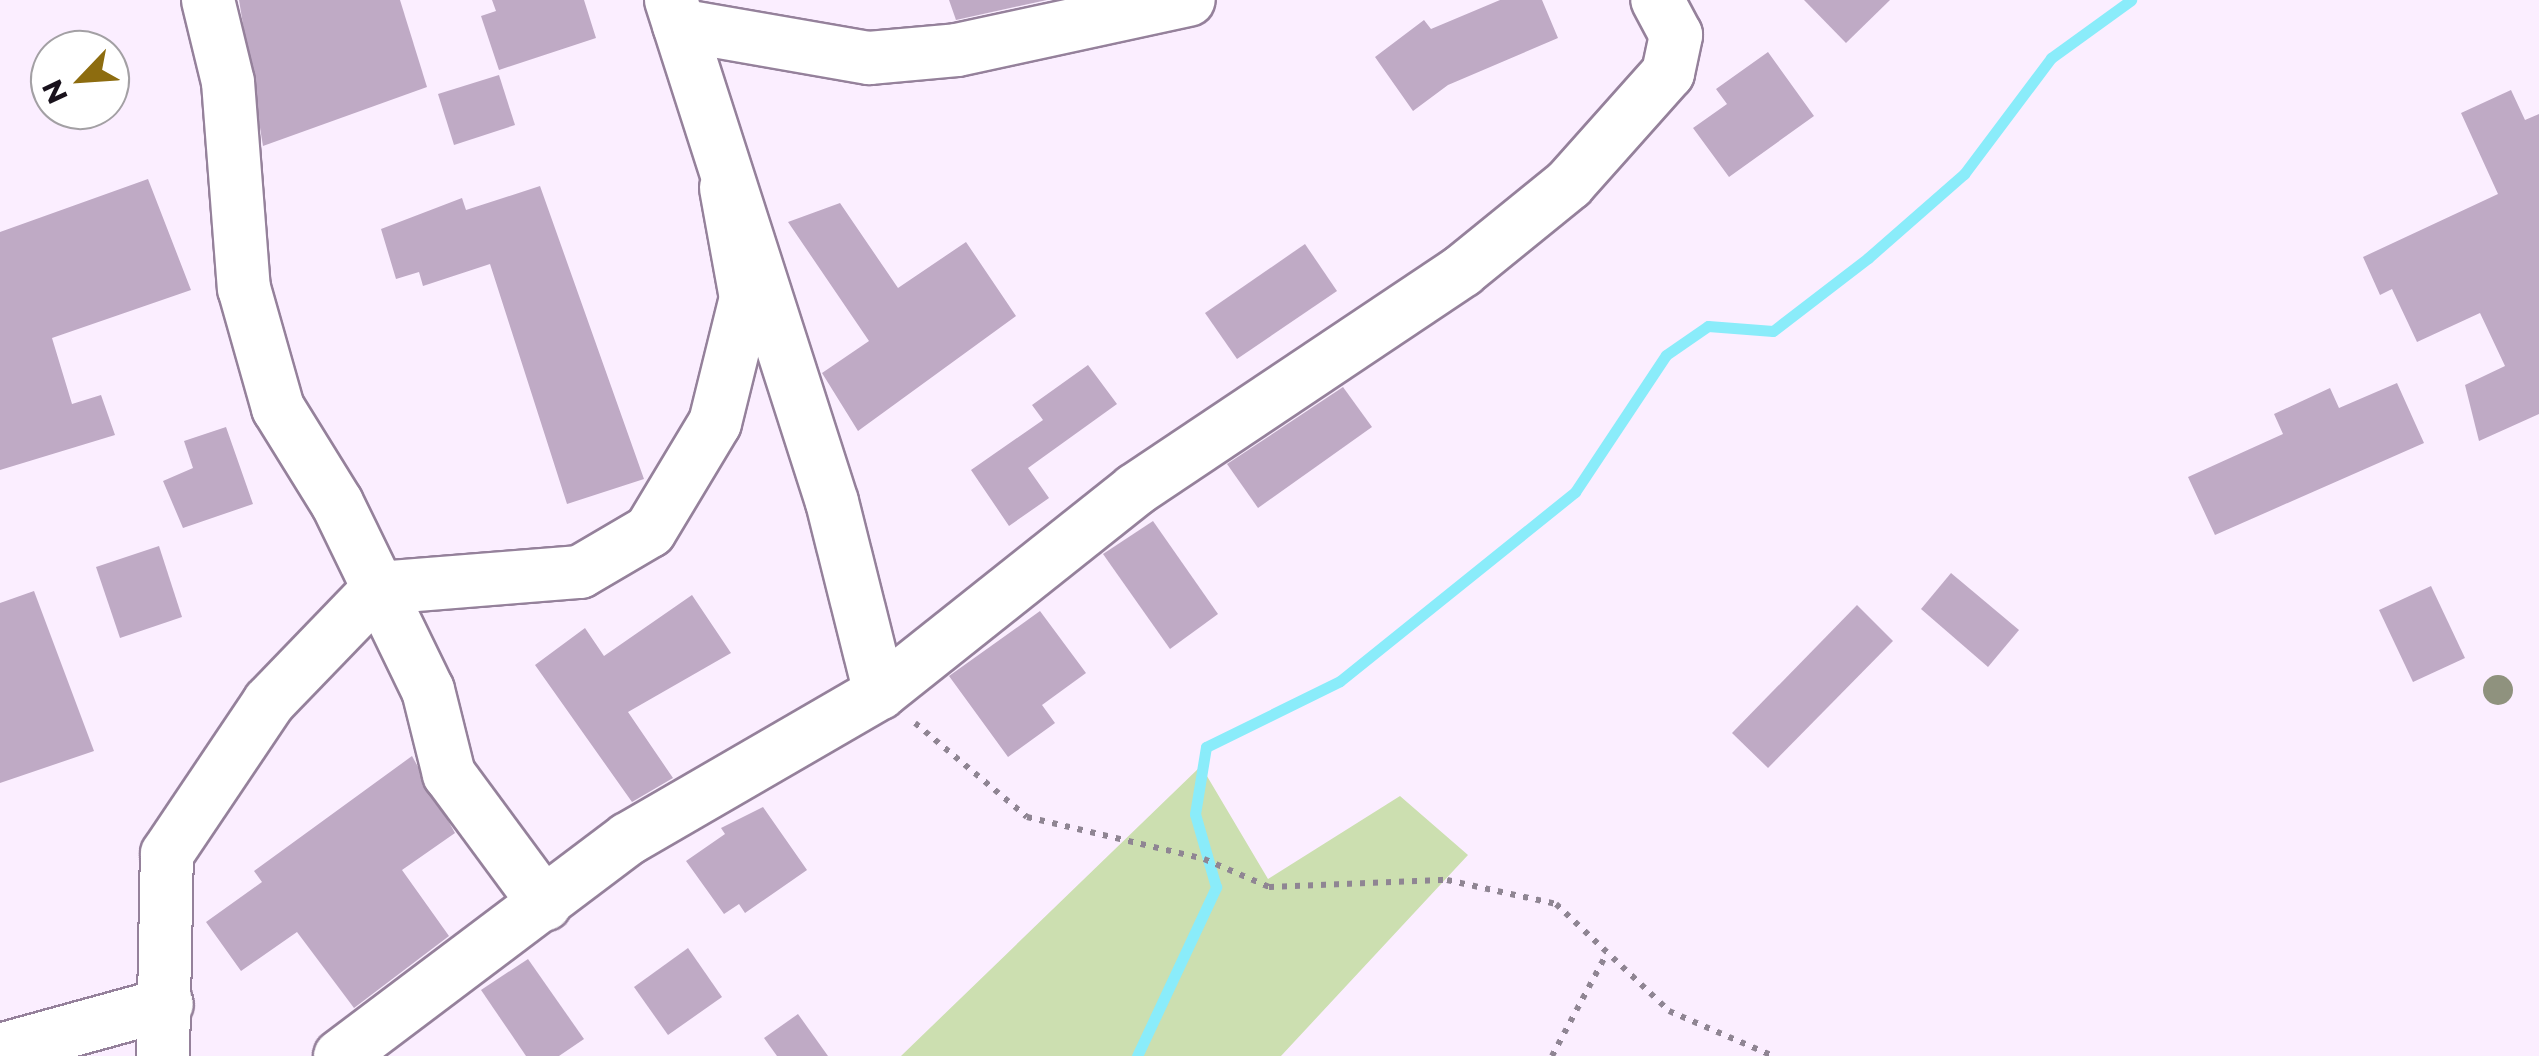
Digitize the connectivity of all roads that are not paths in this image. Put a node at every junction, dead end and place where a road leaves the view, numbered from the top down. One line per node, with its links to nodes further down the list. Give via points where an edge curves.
1 (208, 0): 6 (street, via 228,82 244,288 278,408)
2 (1189, 0): 4 (street, via 956,50 869,58)
3 (1657, 0): 7 (street, via 1676,35 1668,73 1569,184 1462,270 1136,490)
4 (675, 12): 5 (street)
5 (726, 188): 6 (street, via 746,298 715,424 650,531 580,572); 7 (street, via 832,502)
6 (380, 588): 8 (street, via 428,690 449,774); 9 (street, via 269,702 167,854)
7 (880, 693): 8 (street, via 628,839)
8 (546, 904): 12 (street)
9 (168, 1004): 10 (street); 11 (street)
10 (0, 1050)
11 (163, 1056)
12 (340, 1056)

